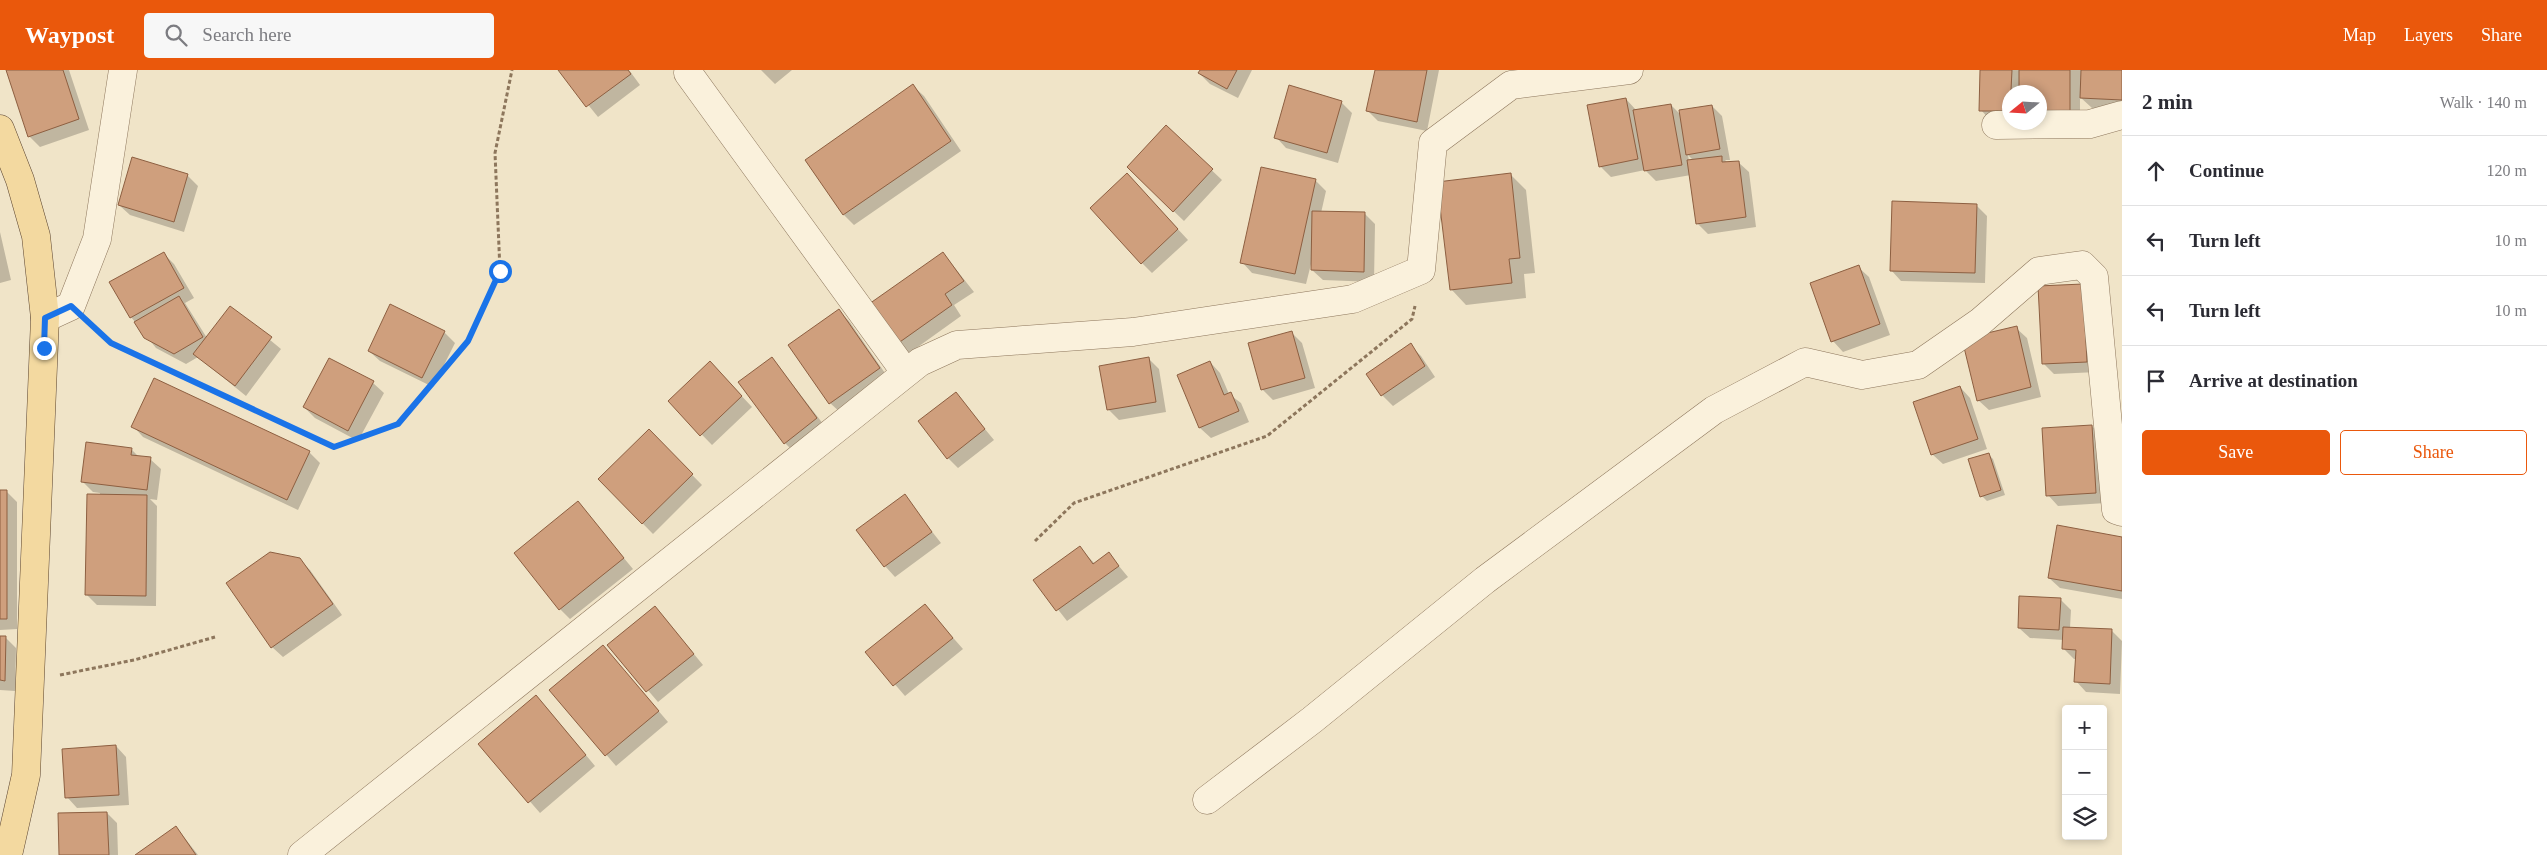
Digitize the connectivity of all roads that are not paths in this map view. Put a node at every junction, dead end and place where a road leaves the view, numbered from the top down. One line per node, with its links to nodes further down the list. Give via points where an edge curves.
1 (123, 70): 7 (street, via 97,239 71,306)
2 (1629, 70): 8 (street, via 1510,86 1433,143 1421,270 1352,299 1133,332 957,345 920,362)
3 (688, 73): 8 (street)
4 (2122, 116): 5 (street, via 2090,124)
5 (1996, 125)
6 (0, 129): 7 (main road, via 20,180 36,236)
7 (45, 318): 11 (main road, via 26,775)
8 (906, 374): 12 (street)
9 (2122, 512): 10 (street, via 2116,510 2094,277 2082,265 2038,271 1980,322 1918,365 1862,375 1805,362 1714,410 1485,580)
10 (1207, 800)
11 (8, 855)
12 (302, 855)

